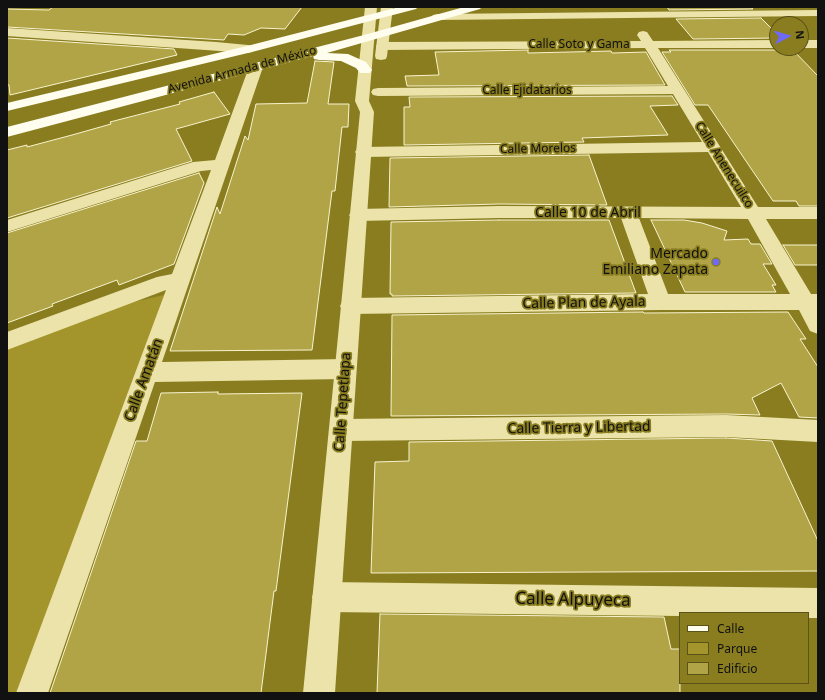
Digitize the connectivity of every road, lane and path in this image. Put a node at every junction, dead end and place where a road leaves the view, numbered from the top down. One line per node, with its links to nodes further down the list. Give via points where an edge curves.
1 (412, 7): 4 (main road, Avenida Armada de México)
2 (476, 7): 8 (main road, Avenida Armada de México)
3 (813, 7): 6 (street)
4 (387, 10): 7 (main road, Avenida Armada de México); 12 (street, Calle Tepetlapa)
5 (628, 10): 6 (street); 8 (street); 15 (street, Calle Anenecuilco)
6 (818, 12)
7 (370, 13): 11 (street, Calle Tepetlapa); 16 (main road, Avenida Armada de México)
8 (437, 17): 12 (main road, Avenida Armada de México)
9 (7, 32): 10 (street)
10 (56, 36): 13 (street); 16 (street)
11 (368, 38): 12 (main road, Avenida Armada de México); 17 (main road, Avenida Armada de México); 19 (street, Calle Tepetlapa)
12 (382, 40): 15 (street, Calle Soto y Gama); 20 (street, Calle Tepetlapa)
13 (21, 44)
14 (769, 44): 15 (street, Calle Soto y Gama)
15 (649, 45): 21 (street, Calle Anenecuilco)
16 (248, 49): 22 (main road, Avenida Armada de México)
17 (292, 58): 18 (main road, Avenida Armada de México); 19 (main road, via 343,57 361,65)
18 (256, 67): 23 (main road, Avenida Armada de México); 26 (street, Calle Amatán)
19 (365, 70): 20 (street, Calle Tepetlapa, via 362,101)
20 (376, 89): 21 (street, Calle Ejidatarios); 25 (street, Calle Tepetlapa)
21 (677, 90): 24 (street, Calle Anenecuilco)
22 (7, 107)
23 (7, 132)
24 (712, 146): 25 (street, Calle Morelos); 29 (street, Calle Anenecuilco)
25 (363, 152): 30 (street, Calle Tepetlapa)
26 (222, 164): 31 (street, via 199,166); 32 (street, Calle Amatán)
27 (628, 213): 29 (street, Calle 10 de Abril); 30 (street, Calle 10 de Abril); 33 (street)
28 (818, 213): 29 (street, Calle 10 de Abril)
29 (754, 214): 34 (street, Calle Anenecuilco)
30 (358, 215): 35 (street, Calle Tepetlapa)
31 (7, 226)
32 (180, 282): 37 (street, via 164,282); 39 (street, Calle Amatán)
33 (661, 302): 34 (street, Calle Plan de Ayala); 35 (street, Calle Plan de Ayala)
34 (811, 302): 36 (street, Calle Anenecuilco)
35 (350, 306): 38 (street, Calle Tepetlapa)
36 (818, 324)
37 (7, 341)
38 (345, 369): 39 (street); 40 (street, Calle Tepetlapa)
39 (147, 372): 44 (street, Calle Amatán)
40 (341, 430): 41 (street, Calle Tierra y Libertad, via 726,426); 42 (street, Calle Tepetlapa)
41 (818, 431)
42 (327, 597): 43 (street, Calle Alpuyeca); 45 (street, Calle Tepetlapa)
43 (818, 603)
44 (32, 693)
45 (318, 693)

